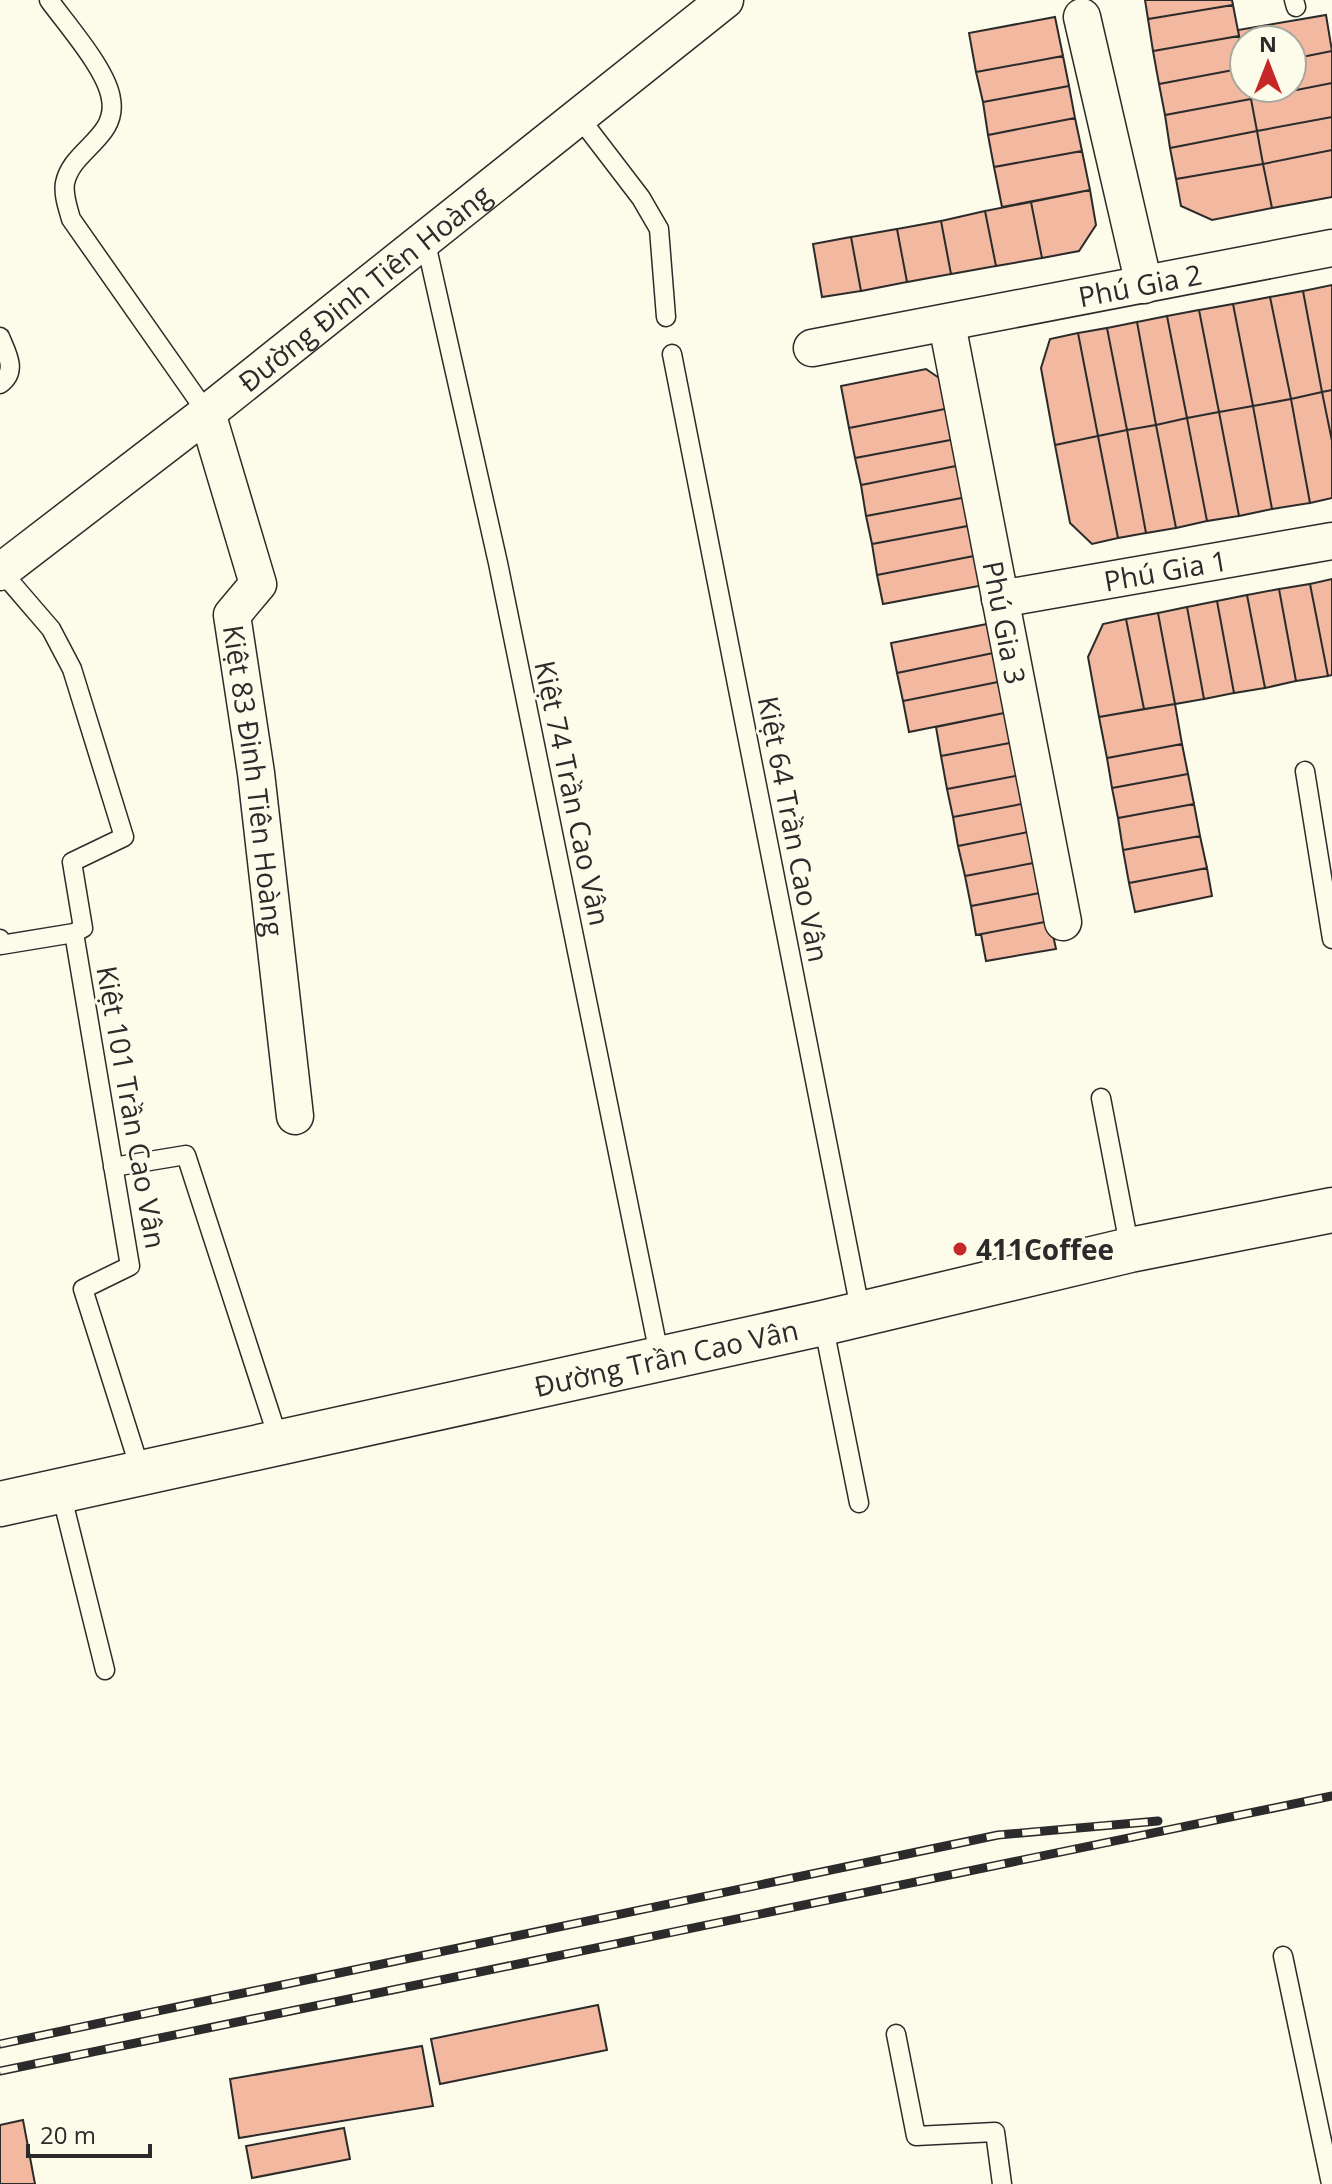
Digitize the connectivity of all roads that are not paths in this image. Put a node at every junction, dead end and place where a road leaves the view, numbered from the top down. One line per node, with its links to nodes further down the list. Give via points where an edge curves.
1 (49, 0): 14 (lane, via 106,83 111,99 106,129 65,183 71,219)
2 (708, 6): 4 (street, Đường Đinh Tiên Hoàng)
3 (1082, 17): 7 (street)
4 (579, 117): 5 (street, Đường Đinh Tiên Hoàng); 8 (lane, via 647,205 659,229)
5 (425, 239): 14 (street, Đường Đinh Tiên Hoàng); 29 (lane, Kiệt 74 Trần Cao Vân, via 498,563)
6 (1332, 248): 7 (street, Phú Gia 2)
7 (1144, 285): 9 (street, Phú Gia 2)
8 (666, 317)
9 (947, 324): 11 (street, Phú Gia 2); 17 (street, Phú Gia 3)
10 (0, 337): 13 (lane, via 11,369)
11 (812, 348)
12 (672, 354): 28 (lane, Kiệt 64 Trần Cao Vân)
13 (0, 384)
14 (207, 413): 16 (street, Đường Đinh Tiên Hoàng); 24 (street, Kiệt 83 Đinh Tiên Hoàng, via 258,584 232,615 256,773)
15 (1332, 541): 17 (street, Phú Gia 1)
16 (1, 572): 20 (lane, via 51,629 72,669 124,837 72,862 83,928)
17 (1000, 599): 19 (street, Phú Gia 3)
18 (1305, 771): 21 (lane)
19 (1063, 922)
20 (74, 933): 22 (lane, Kiệt 101 Trần Cao Vân); 25 (lane, Kiệt 101 Trần Cao Vân)
21 (1332, 939)
22 (0, 943)
23 (1101, 1098): 27 (lane)
24 (295, 1116)
25 (113, 1167): 30 (lane, via 186,1155); 31 (lane, Kiệt 101 Trần Cao Vân, via 130,1266 83,1289)
26 (1332, 1210): 27 (main road, Đường Trần Cao Vân)
27 (1130, 1250): 28 (main road, Đường Trần Cao Vân)
28 (842, 1319): 29 (main road, Đường Trần Cao Vân); 33 (lane, Kiệt 64 Trần Cao Vân)
29 (660, 1359): 30 (main road, Đường Trần Cao Vân)
30 (280, 1444): 31 (main road, Đường Trần Cao Vân)
31 (141, 1475): 32 (main road, Đường Trần Cao Vân)
32 (61, 1493): 34 (main road, Đường Trần Cao Vân); 35 (lane)
33 (859, 1503)
34 (0, 1504)
35 (105, 1670)
36 (1283, 1956): 39 (lane)
37 (896, 2034): 38 (lane, via 916,2136 995,2132)
38 (1002, 2184)
39 (1331, 2184)

